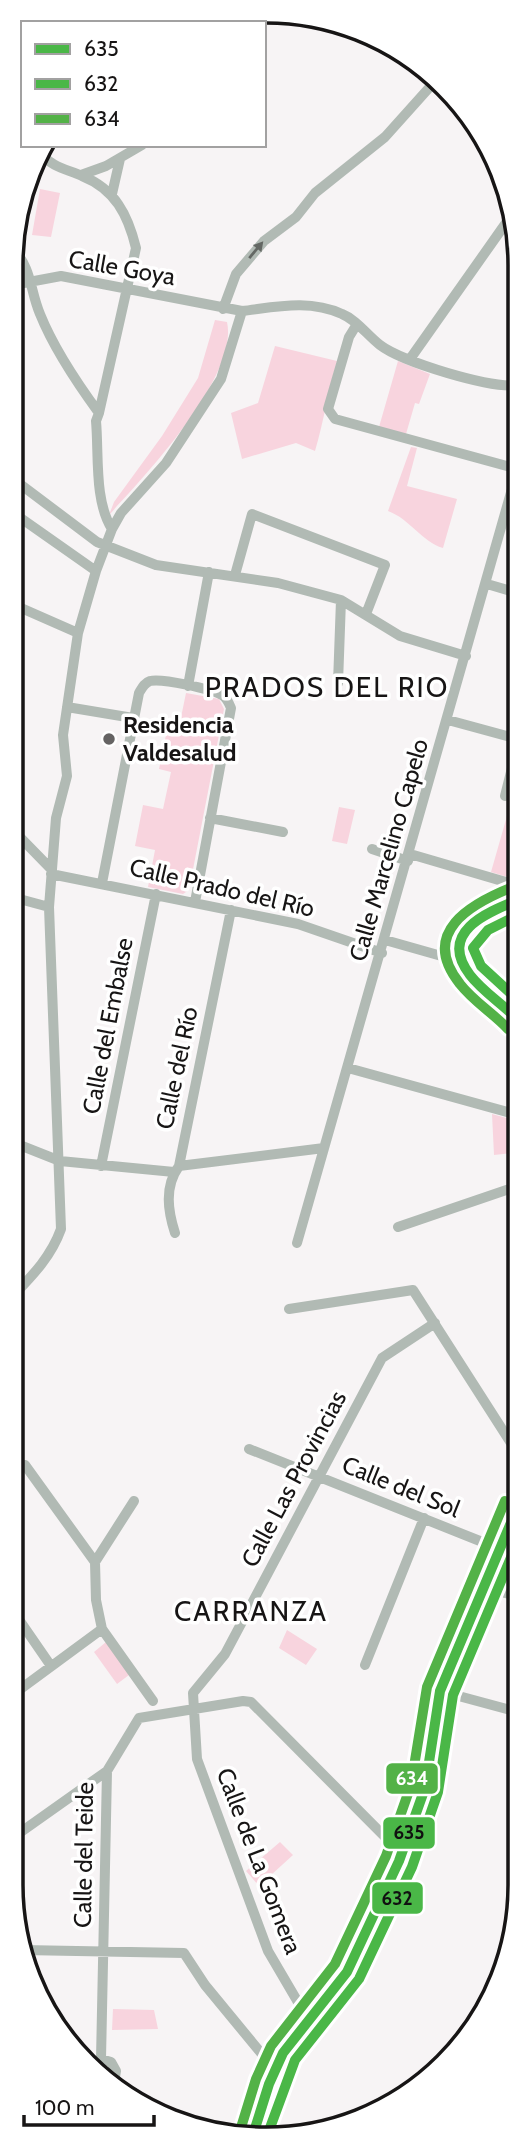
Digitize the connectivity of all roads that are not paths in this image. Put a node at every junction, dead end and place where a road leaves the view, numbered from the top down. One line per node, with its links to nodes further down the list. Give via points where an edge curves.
1 (429, 87): 12 (street, one-way to 1, via 236,274 264,241 385,137)
2 (139, 147): 3 (street)
3 (120, 159): 5 (street); 6 (street)
4 (47, 160): 5 (street)
5 (80, 175): 6 (street)
6 (112, 194): 11 (street, via 131,227 136,248)
7 (504, 225): 15 (street)
8 (23, 262): 9 (street)
9 (32, 281): 10 (street, Calle Goya); 11 (street, Calle Goya, via 61,276); 17 (street, via 39,313)
10 (23, 283)
11 (128, 288): 12 (street, Calle Goya); 17 (street)
12 (223, 309): 13 (street, Calle Goya)
13 (242, 312): 14 (street, Calle Goya, via 298,304 345,314); 22 (street, via 221,379 166,463)
14 (357, 324): 15 (street, Calle Goya, via 382,346); 18 (street, via 328,408 335,419)
15 (410, 359): 16 (street, Calle Goya, via 444,372)
16 (508, 383)
17 (99, 413): 22 (street, via 104,518)
18 (508, 466)
19 (23, 486): 23 (street)
20 (508, 505): 27 (street, Calle Marcelino Capelo)
21 (23, 520): 24 (street)
22 (112, 529): 23 (street)
23 (105, 544): 24 (street); 25 (street, via 156,565)
24 (96, 571): 32 (street)
25 (209, 572): 26 (street); 35 (street)
26 (234, 575): 29 (street); 31 (street, via 252,514 385,565)
27 (486, 584): 28 (street); 33 (street, Calle Marcelino Capelo)
28 (508, 590)
29 (341, 600): 31 (street); 34 (street)
30 (23, 609): 32 (street)
31 (366, 614): 33 (street, via 400,636)
32 (78, 633): 36 (street)
33 (466, 656): 38 (street, Calle Marcelino Capelo)
34 (338, 683)
35 (188, 686): 37 (street, via 153,680 144,685); 42 (street, via 220,694 231,708)
36 (68, 707): 37 (street); 47 (street, via 62,735 67,776 56,818)
37 (133, 718): 48 (street)
38 (448, 720): 39 (street); 46 (street, Calle Marcelino Capelo)
39 (508, 738)
40 (508, 783): 41 (street)
41 (505, 796)
42 (210, 818): 43 (street); 52 (street)
43 (283, 832)
44 (23, 841): 47 (street)
45 (372, 849): 46 (street)
46 (409, 858): 49 (street); 56 (street, Calle Marcelino Capelo)
47 (51, 872): 48 (street, Calle Prado del Río); 54 (street)
48 (102, 883): 50 (street, Calle Prado del Río)
49 (508, 883)
50 (156, 894): 52 (street, Calle Prado del Río); 65 (street, Calle del Embalse)
51 (23, 900): 54 (street)
52 (195, 902): 55 (street, Calle Prado del Río)
53 (508, 905): 59 (main road, via 474,920 459,946 468,972)
54 (50, 907): 64 (street)
55 (231, 910): 57 (street, Calle Prado del Río, via 298,924); 66 (street, Calle del Río)
56 (386, 940): 57 (street, Calle Marcelino Capelo); 58 (street)
57 (382, 953): 60 (street, Calle Marcelino Capelo)
58 (445, 957)
59 (508, 1010)
60 (348, 1068): 61 (street); 63 (street, Calle Marcelino Capelo)
61 (508, 1112)
62 (23, 1146): 64 (street)
63 (324, 1148): 66 (street); 70 (street, Calle Marcelino Capelo)
64 (60, 1161): 65 (street); 71 (street, via 61,1228 40,1268)
65 (101, 1166): 66 (street)
66 (176, 1169): 69 (street, Calle del Río, via 167,1209)
67 (508, 1189): 68 (street)
68 (398, 1227)
69 (175, 1233)
70 (297, 1243)
71 (23, 1286)
72 (289, 1309): 73 (street, via 413,1290)
73 (435, 1323): 74 (street); 77 (street, Calle Las Provincias, via 382,1358)
74 (508, 1438)
75 (248, 1449): 77 (street, Calle del Sol)
76 (25, 1465): 82 (street)
77 (318, 1476): 79 (street, Calle del Sol); 92 (street, Calle Las Provincias, via 225,1654 193,1693)
78 (134, 1501): 82 (street)
79 (424, 1518): 81 (street, Calle del Sol); 87 (street)
80 (508, 1530): 81 (main road)
81 (500, 1549): 83 (main road)
82 (95, 1562): 86 (street)
83 (484, 1587): 84 (street); 90 (main road)
84 (508, 1593)
85 (23, 1625): 88 (street)
86 (102, 1629): 88 (street); 91 (street)
87 (365, 1665)
88 (51, 1666): 89 (street)
89 (23, 1687)
90 (440, 1691): 93 (street); 98 (main road, via 421,1801)
91 (153, 1701)
92 (194, 1709): 94 (street, Calle del Teide, via 139,1718); 98 (street, Calle del Teide, via 243,1701 258,1707); 101 (street, Calle de La Gomera, via 197,1759 268,1951)
93 (508, 1709)
94 (107, 1771): 95 (street); 96 (street, Calle del Teide)
95 (89, 1783): 96 (street, via 99,1784); 97 (street)
96 (106, 1792): 100 (street, Calle del Teide)
97 (23, 1830)
98 (401, 1853): 101 (main road, via 354,1959)
99 (32, 1950): 100 (street)
100 (104, 1951): 102 (street, Calle del Teide); 103 (street, via 184,1953)
101 (309, 2021): 103 (main road)
102 (100, 2059): 104 (street, via 114,2066)
103 (275, 2070): 105 (main road)
104 (117, 2076)
105 (256, 2127)

